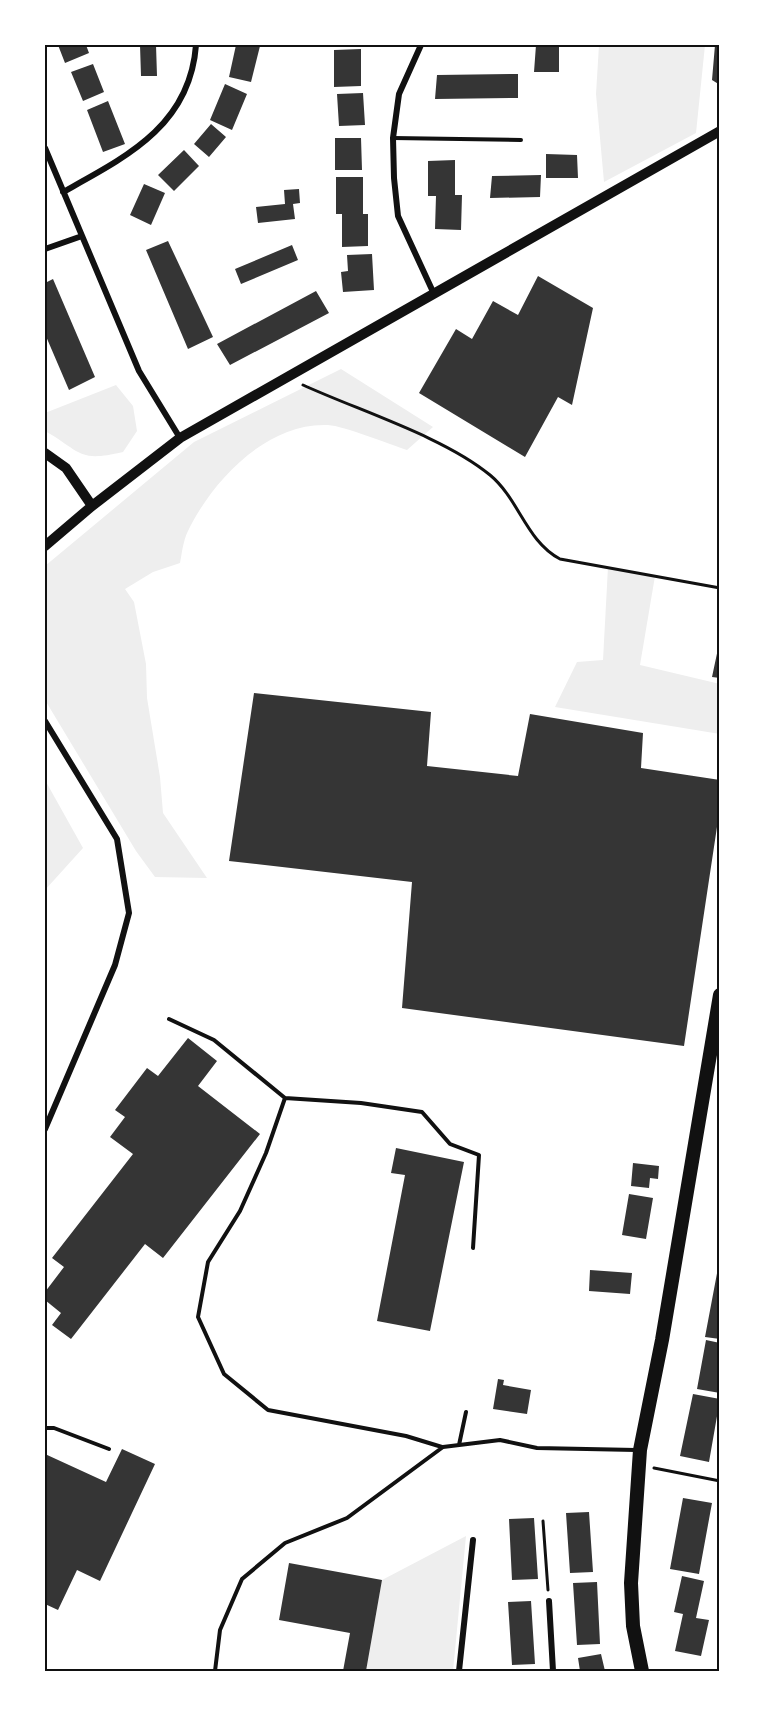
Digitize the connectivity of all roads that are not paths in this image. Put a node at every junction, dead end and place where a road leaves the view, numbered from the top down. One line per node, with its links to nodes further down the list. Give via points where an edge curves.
1 (196, 45): 7 (street, via 194,69 186,90 154,135 130,155)
2 (421, 45): 4 (street, via 399,94)
3 (720, 131): 10 (street)
4 (393, 138): 5 (lane); 10 (street, via 398,216)
5 (521, 140)
6 (45, 148): 7 (street)
7 (63, 192): 8 (street)
8 (82, 236): 9 (street); 11 (street, via 139,371)
9 (45, 249)
10 (434, 294): 11 (street)
11 (180, 438): 13 (street)
12 (45, 453): 13 (street, via 66,468)
13 (92, 506): 14 (street)
14 (45, 546)
15 (45, 721): 19 (street, via 117,839 129,913 115,965)
16 (720, 995): 26 (main road)
17 (169, 1019): 18 (lane, via 214,1040)
18 (285, 1098): 20 (lane, via 422,1112 450,1144 479,1155); 24 (lane, via 240,1211 208,1262 198,1317 202,1326 224,1374 268,1410 406,1436)
19 (45, 1129)
20 (473, 1248)
21 (466, 1412): 23 (lane)
22 (45, 1428): 25 (lane)
23 (459, 1445): 24 (lane); 26 (lane, via 500,1440 537,1448)
24 (443, 1447): 29 (lane, via 347,1518 285,1543 242,1578 220,1630)
25 (110, 1449)
26 (640, 1450): 32 (main road, via 631,1583 633,1626)
27 (473, 1540): 30 (street)
28 (549, 1601): 31 (street)
29 (215, 1671)
30 (459, 1671)
31 (553, 1671)
32 (642, 1671)

